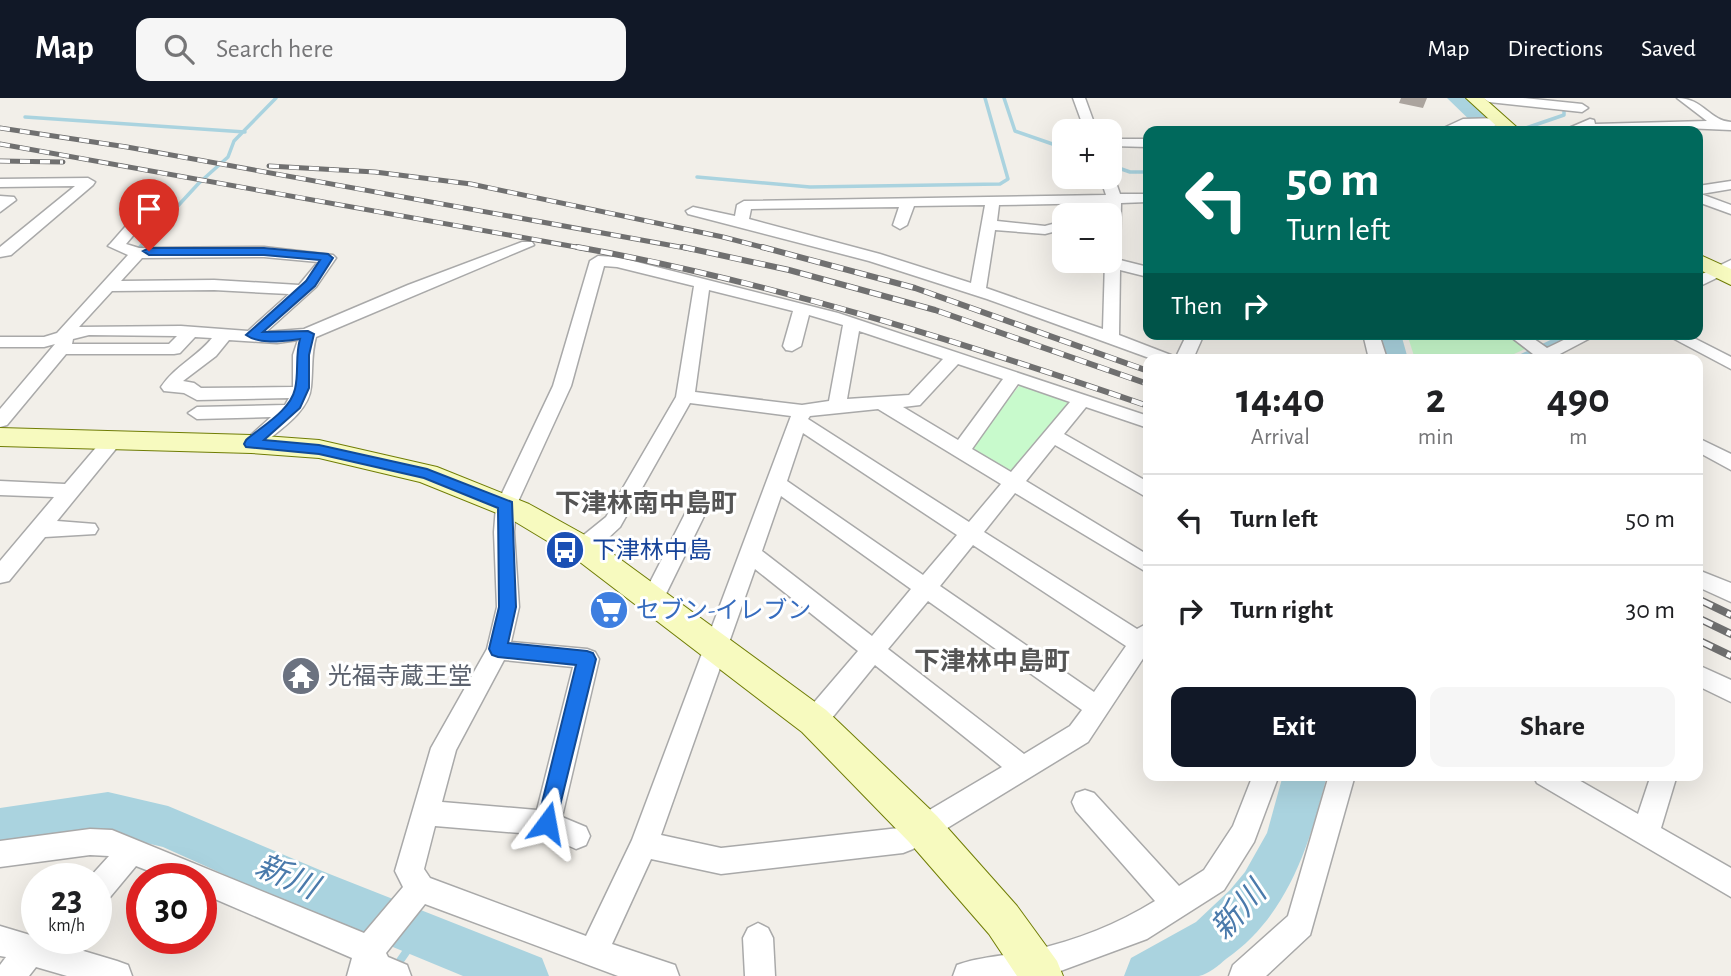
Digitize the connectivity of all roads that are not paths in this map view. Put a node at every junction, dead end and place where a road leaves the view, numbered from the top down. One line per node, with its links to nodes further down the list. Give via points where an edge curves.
1 (1079, 98): 6 (street)
2 (1474, 98): 9 (street)
3 (1489, 98): 5 (street)
4 (1683, 98): 7 (street)
5 (1581, 103): 10 (street)
6 (1087, 119)
7 (1727, 125): 11 (street)
8 (1456, 126): 9 (street)
9 (1492, 126)
10 (1593, 126)
11 (1660, 126)
12 (1122, 143): 13 (street)
13 (1143, 143)
14 (1037, 182): 21 (street)
15 (0, 183): 36 (street, via 93,178 6,252)
16 (1731, 185): 18 (street)
17 (1111, 189): 19 (street)
18 (1703, 189)
19 (1114, 198): 20 (street); 21 (street); 26 (street)
20 (1143, 198)
21 (1043, 199): 24 (street)
22 (1703, 199): 29 (street)
23 (0, 200): 27 (street, via 9,200)
24 (993, 200): 25 (street); 33 (street)
25 (908, 202): 31 (street, via 744,205); 32 (street)
26 (1114, 203)
27 (0, 208)
28 (693, 211): 31 (street)
29 (1731, 211)
30 (167, 214): 37 (street, via 138,222 116,246)
31 (742, 221): 43 (street)
32 (900, 225)
33 (989, 225): 34 (street); 43 (street)
34 (1052, 228)
35 (527, 245): 48 (street)
36 (0, 252)
37 (138, 253): 42 (street); 44 (street, via 264,252 328,258)
38 (1122, 265): 39 (street)
39 (1143, 271)
40 (1113, 273): 50 (street)
41 (702, 283): 45 (street); 64 (street); 85 (street, via 598,261 562,386)
42 (107, 286): 44 (street); 55 (street, via 65,333)
43 (978, 289): 50 (street)
44 (303, 290): 49 (street)
45 (802, 309): 46 (street); 56 (street)
46 (852, 324): 60 (street); 67 (street)
47 (225, 333): 49 (street); 55 (street, via 190,332 174,349); 63 (street, via 170,387 188,387 197,394)
48 (308, 334): 49 (street); 63 (street)
49 (253, 335)
50 (1111, 337): 57 (street)
51 (1523, 340): 58 (street)
52 (1578, 340): 59 (street)
53 (1683, 340): 61 (street)
54 (0, 342): 55 (street)
55 (63, 343): 72 (street)
56 (792, 346)
57 (1156, 354)
58 (1541, 354)
59 (1551, 354)
60 (956, 356): 62 (street); 66 (street, via 914,401)
61 (1731, 365)
62 (1015, 376): 65 (street); 78 (street)
63 (300, 392): 68 (street)
64 (685, 397): 70 (street); 90 (street, via 613,522)
65 (1083, 398): 71 (street); 73 (street)
66 (884, 404): 67 (street); 78 (street)
67 (837, 405): 70 (street)
68 (290, 411): 69 (street); 76 (street)
69 (197, 413)
70 (800, 416): 80 (street); 89 (street)
71 (1143, 420)
72 (0, 421)
73 (1052, 435): 81 (street); 83 (street)
74 (0, 438): 75 (street)
75 (112, 441): 76 (street); 84 (street)
76 (251, 444): 85 (street, via 319,449 427,474)
77 (1703, 447): 79 (street)
78 (960, 451): 81 (street)
79 (1731, 464)
80 (776, 482): 91 (street); 96 (street)
81 (1013, 483): 89 (street); 93 (street)
82 (0, 488): 84 (street)
83 (1143, 488)
84 (70, 491): 87 (street)
85 (506, 506): 90 (street); 102 (street, via 508,607)
86 (699, 506): 98 (street)
87 (38, 529): 88 (street); 92 (street)
88 (88, 529)
89 (971, 533): 96 (street); 99 (street)
90 (583, 548): 98 (street)
91 (750, 553): 101 (street); 103 (street)
92 (8, 557): 94 (street)
93 (1143, 562)
94 (1, 575)
95 (1703, 580): 97 (street)
96 (926, 587): 103 (street); 106 (street)
97 (1731, 592)
98 (652, 600): 101 (street)
99 (1143, 637)
100 (1143, 640): 106 (street)
101 (716, 646): 107 (street); 119 (street)
102 (498, 649): 114 (street, via 444,748); 115 (street, via 587,659)
103 (874, 650): 107 (street); 108 (street)
104 (1703, 678): 105 (street)
105 (1731, 692)
106 (1098, 708): 108 (street, via 1079,734)
107 (814, 722): 116 (street)
108 (1023, 768): 116 (street)
109 (1264, 781): 127 (street, via 1244,833 1214,880)
110 (1340, 781): 142 (street, via 1300,925)
111 (1562, 781): 117 (street)
112 (1662, 781): 117 (street)
113 (1085, 802): 127 (street)
114 (424, 813): 115 (street); 126 (street, via 409,871)
115 (547, 823): 118 (street)
116 (923, 829): 119 (street, via 903,840 721,860); 136 (street, via 1003,920)
117 (1646, 834): 124 (street)
118 (576, 836)
119 (643, 844): 131 (street)
120 (132, 850): 121 (street, via 90,842); 122 (street); 123 (street)
121 (0, 853)
122 (163, 863)
123 (112, 873)
124 (1731, 883)
125 (217, 887): 134 (street)
126 (414, 895): 131 (street); 134 (street)
127 (1176, 904): 136 (street, via 1137,929)
128 (758, 938): 140 (street)
129 (0, 941): 130 (street)
130 (21, 944)
131 (593, 953): 139 (street)
132 (37, 954): 137 (street)
133 (51, 954): 135 (street)
134 (376, 962)
135 (69, 970): 138 (street)
136 (1038, 970): 141 (street)
137 (10, 976)
138 (117, 976)
139 (664, 976)
140 (760, 976)
141 (968, 976)
142 (1244, 976)

